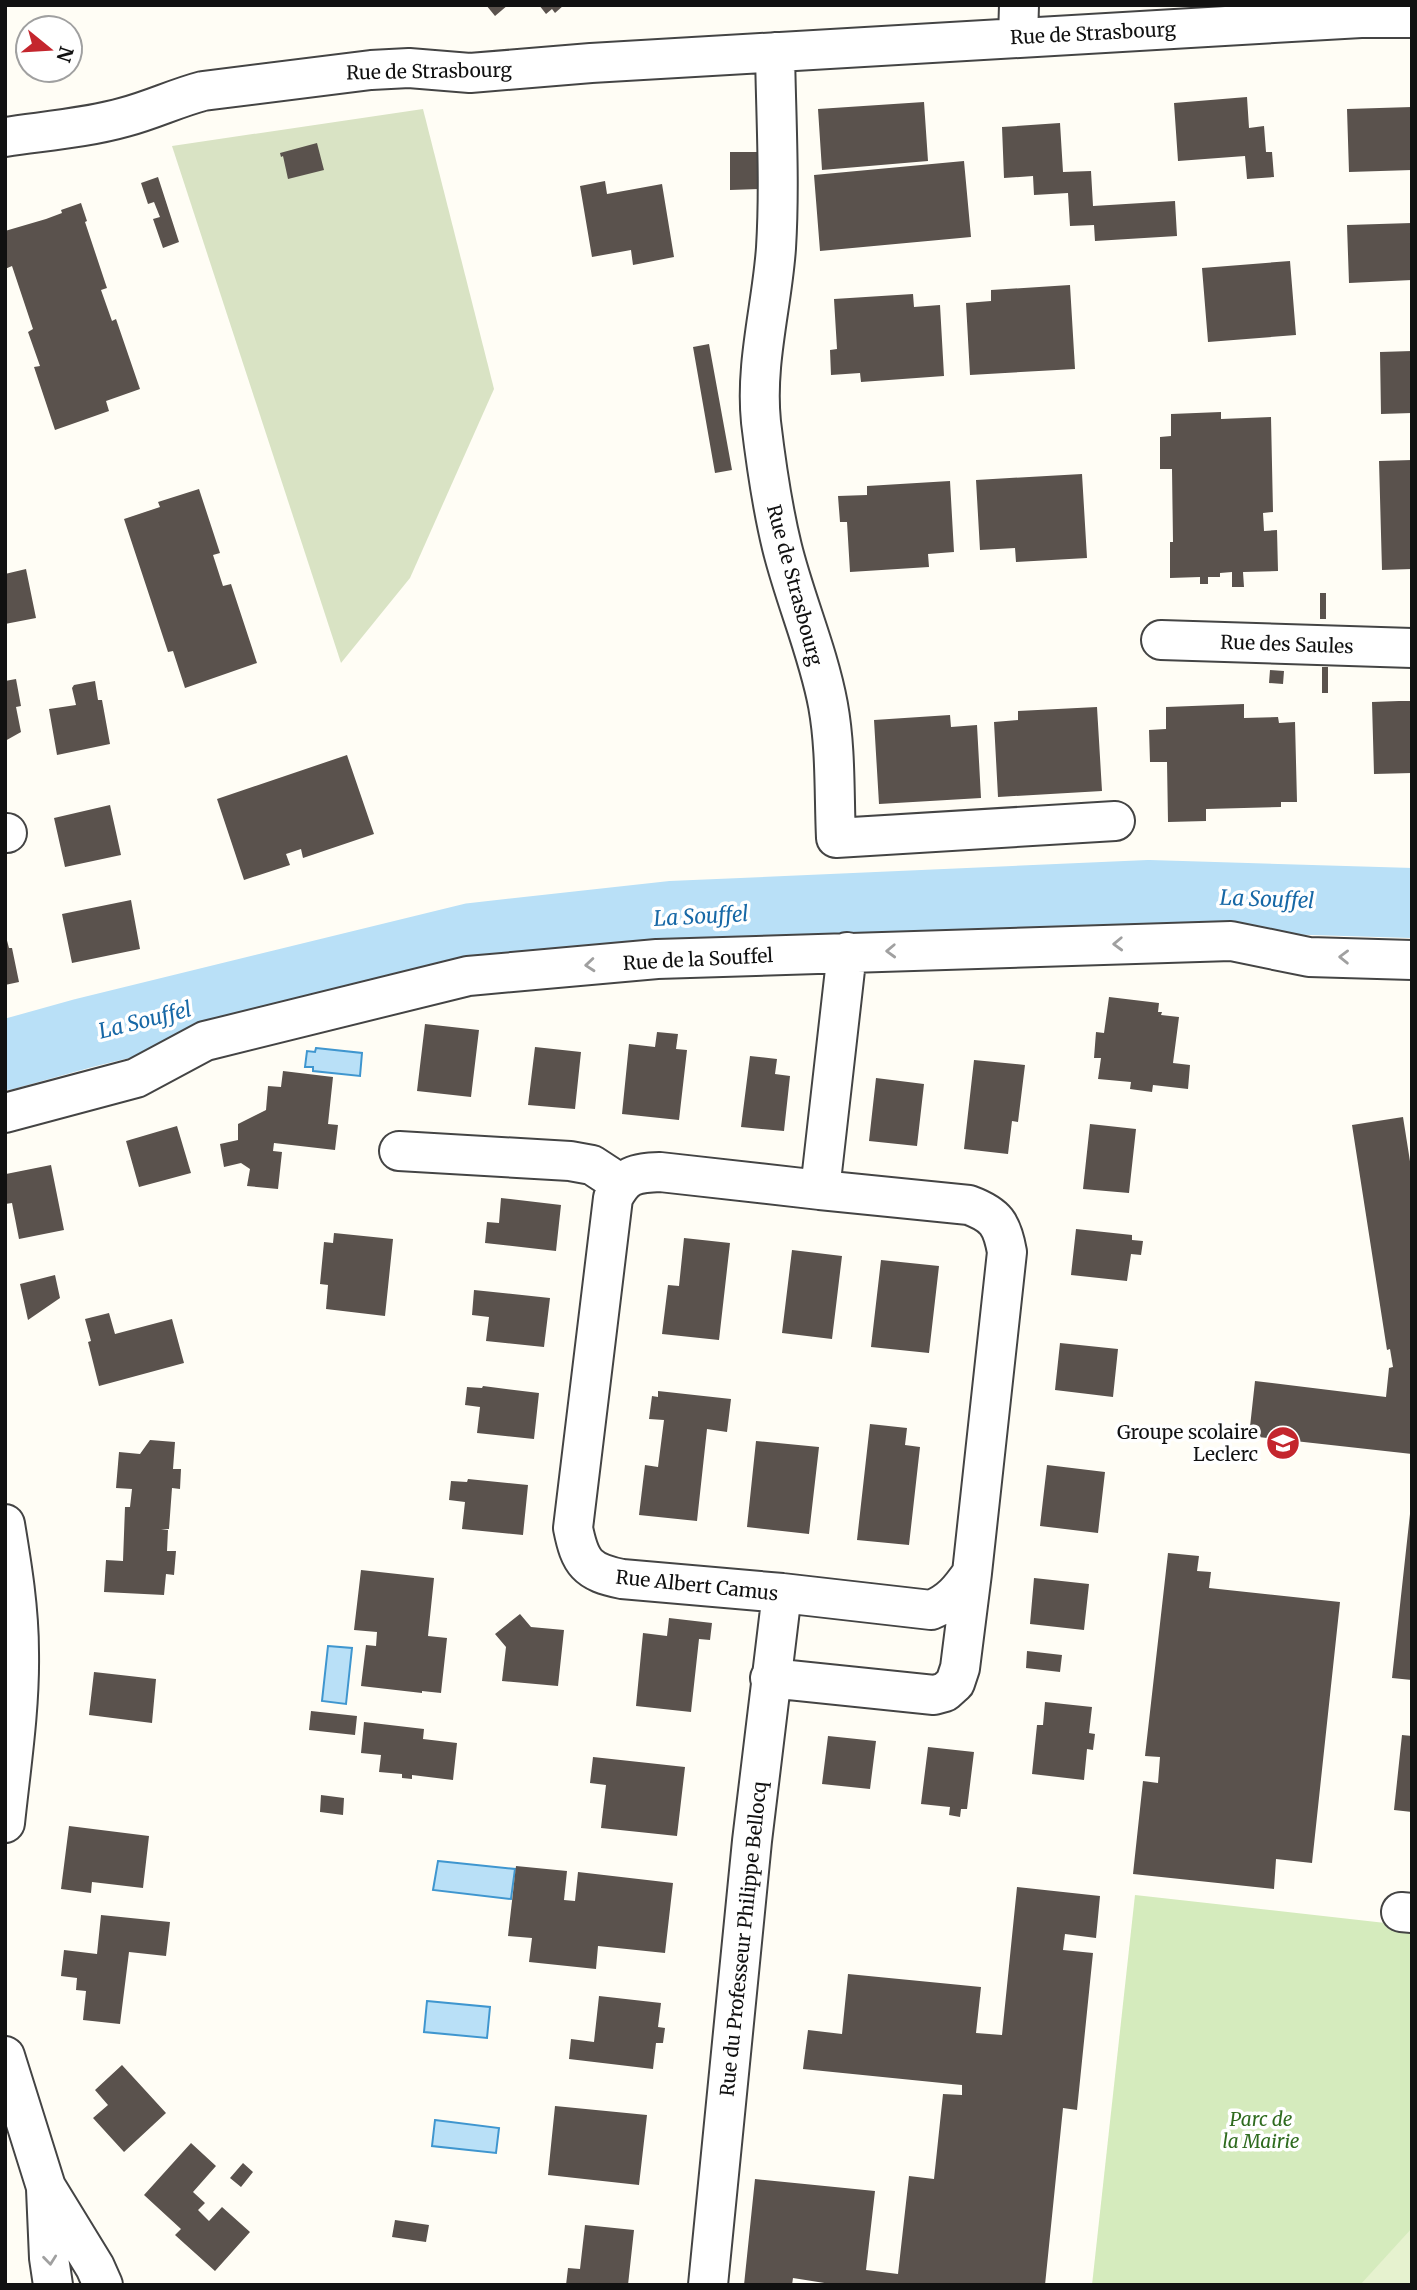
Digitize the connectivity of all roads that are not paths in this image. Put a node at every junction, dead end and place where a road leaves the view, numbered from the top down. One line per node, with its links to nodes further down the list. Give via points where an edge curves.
1 (1407, 13): 2 (street, Rue de Strasbourg)
2 (1019, 21): 3 (street, Rue de Strasbourg)
3 (775, 52): 4 (street, Rue de Strasbourg, via 470,72 409,68 340,72 203,91 104,122); 7 (street, Rue de Strasbourg, via 778,199 759,371 761,418 782,548 828,705 836,838)
4 (5, 137)
5 (1161, 639): 6 (street, Rue des Saules)
6 (1412, 648)
7 (1115, 821)
8 (847, 952): 9 (street, Rue de la Souffel, one-way to 8, via 1309,957 1231,941); 10 (street, Rue de la Souffel, one-way to 10, via 657,959 468,976 205,1041 136,1078); 13 (street)
9 (1412, 960)
10 (5, 1112)
11 (399, 1151): 12 (street, via 570,1161 592,1166)
12 (621, 1184): 13 (street, via 643,1172 660,1172); 16 (street, Rue Albert Camus, via 610,1214 573,1528 580,1558 603,1575 622,1579)
13 (820, 1190): 15 (street, via 969,1205 996,1220 1004,1234 1007,1252)
14 (5, 1524): 18 (street, via 19,1651)
15 (972, 1573): 16 (street, Rue Albert Camus, via 959,1592 931,1610); 17 (street, via 960,1668 955,1683 945,1692 934,1695)
16 (782, 1593): 17 (street, Rue du Professeur Philippe Bellocq)
17 (771, 1678): 23 (street, Rue du Professeur Philippe Bellocq)
18 (5, 1823)
19 (5, 2056): 20 (street)
20 (46, 2187): 21 (street, one-way to 21); 22 (street)
21 (53, 2285)
22 (103, 2285)
23 (708, 2285)

